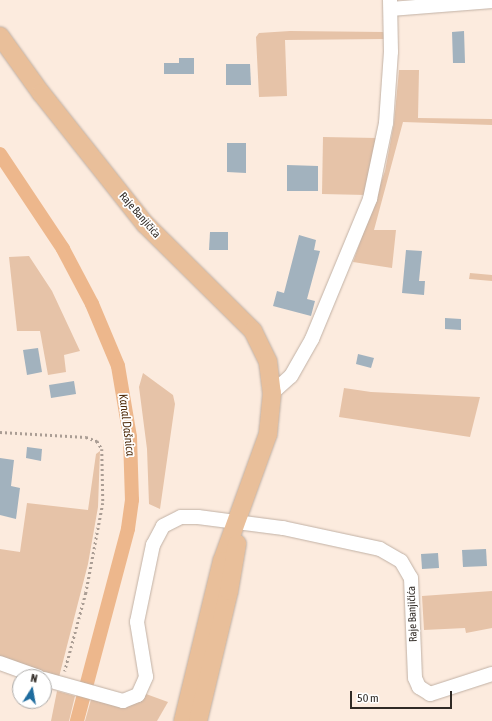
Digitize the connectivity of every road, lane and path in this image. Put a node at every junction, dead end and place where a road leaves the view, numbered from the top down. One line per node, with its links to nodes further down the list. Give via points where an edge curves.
1 (492, 1): 2 (street)
2 (390, 5): 4 (street, via 386,123 370,199 312,339 291,376)
3 (0, 36): 4 (main road, Raje Banjičića, via 41,94 145,224 253,331 268,362)
4 (272, 393): 6 (main road, Raje Banjičića, via 268,434)
5 (0, 432): 11 (path, via 86,438 97,441 102,449 103,503 86,593)
6 (239, 521): 9 (street, Raje Banjičića, via 380,548 401,560 411,578 415,678 419,687 430,694); 11 (street, Raje Banjičića, via 181,517 163,526 153,545 137,622 146,677 144,688 133,699 102,696); 12 (main road, via 220,568); 13 (main road, via 229,591)
7 (0, 663): 8 (street)
8 (17, 669)
9 (492, 674)
10 (52, 682): 11 (street)
11 (64, 686)
12 (190, 687): 14 (main road); 15 (main road)
13 (199, 719)
14 (172, 721)
15 (183, 721)

